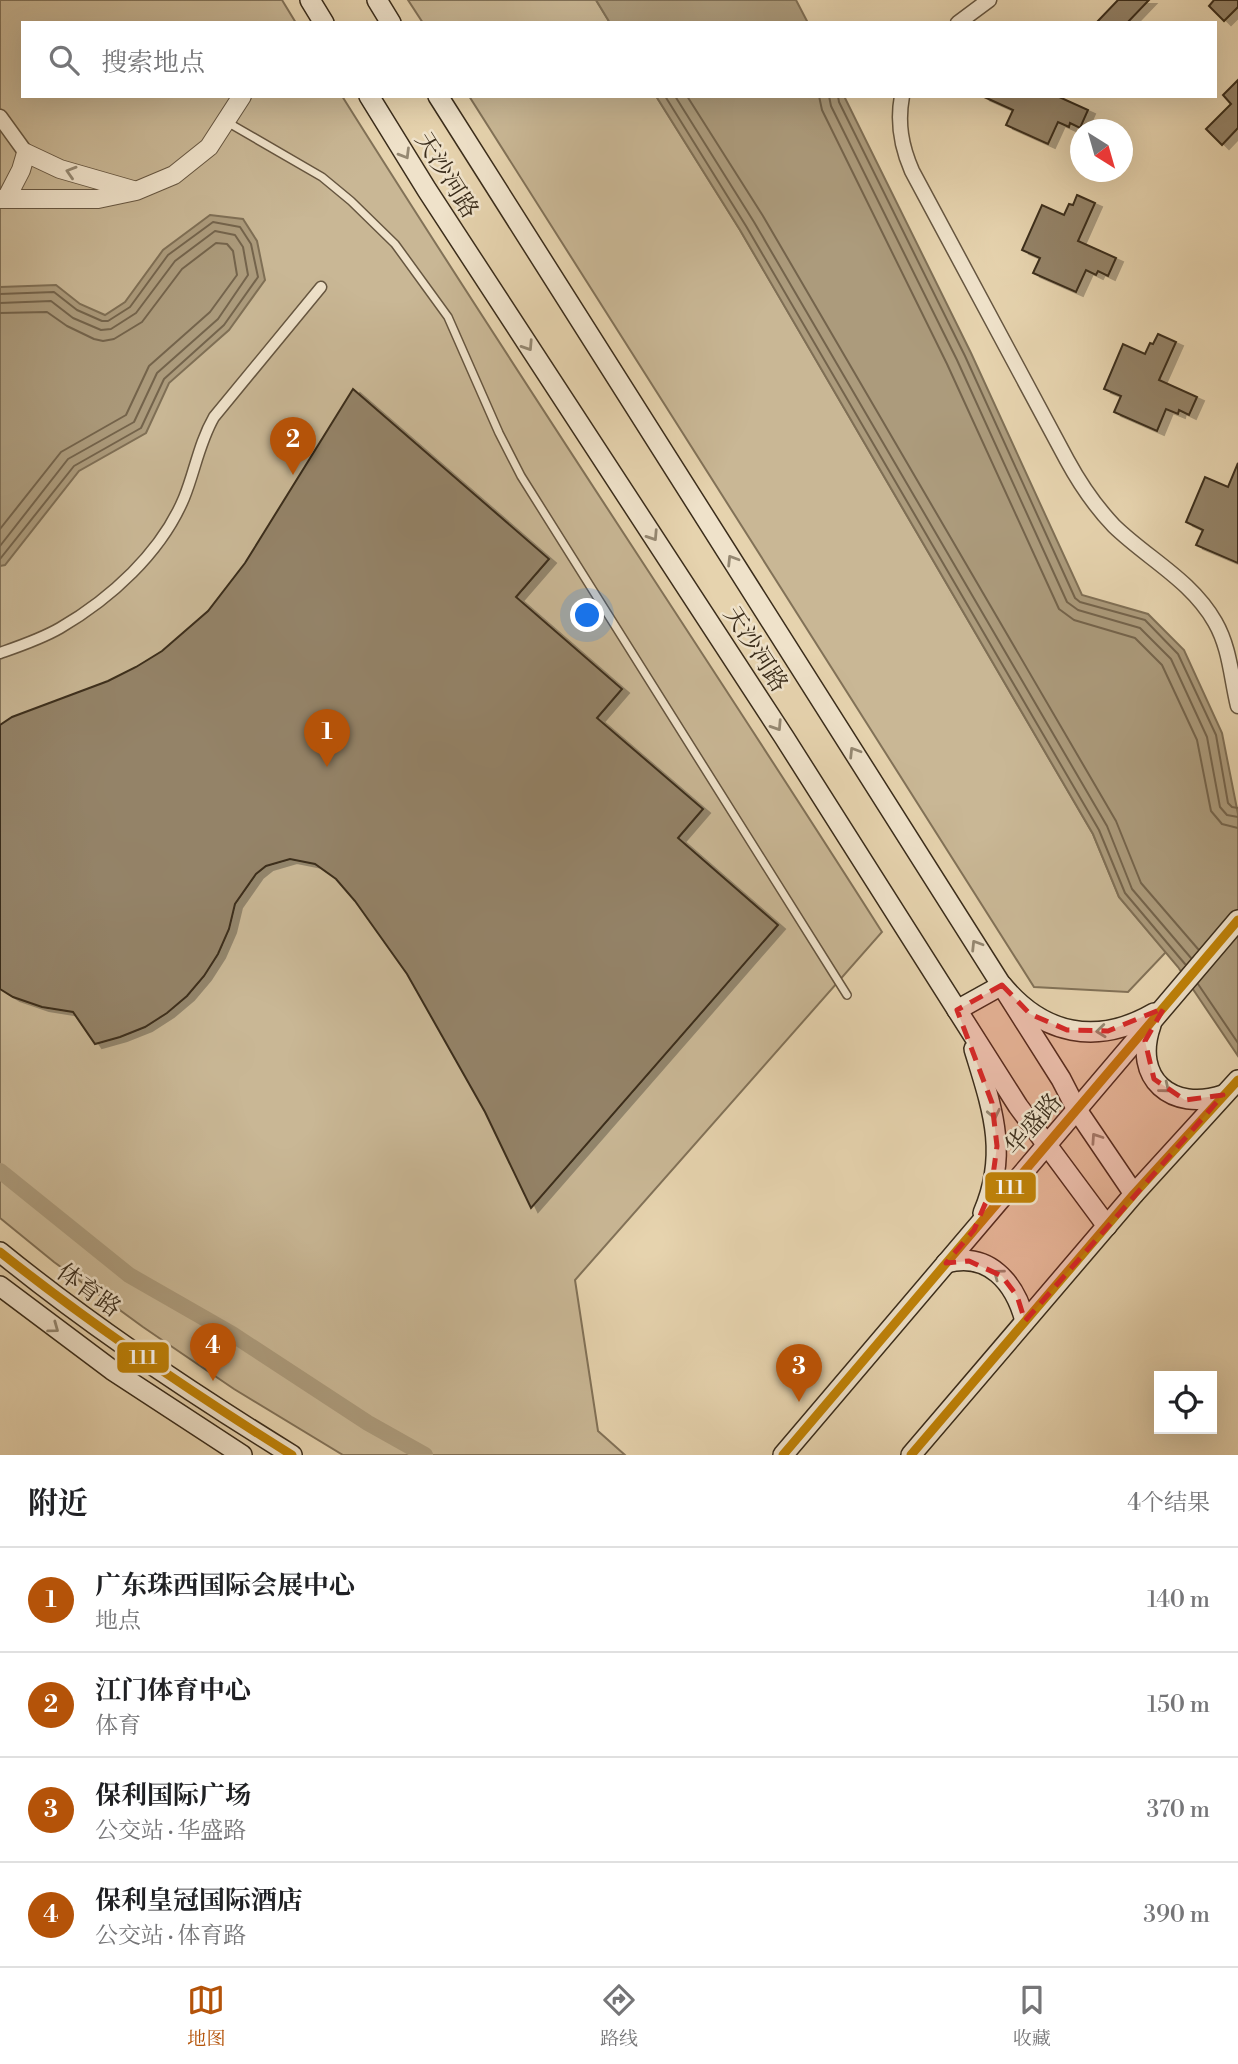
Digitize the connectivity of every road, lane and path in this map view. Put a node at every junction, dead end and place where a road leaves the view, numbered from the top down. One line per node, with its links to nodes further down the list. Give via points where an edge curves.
1 (310, 0): 4 (main road)
2 (377, 0): 5 (main road)
3 (989, 0): 6 (street)
4 (323, 21)
5 (390, 21)
6 (961, 21)
7 (241, 98): 12 (street)
8 (370, 98): 23 (main road, 天沙河路, one-way to 23)
9 (439, 98): 20 (main road, 天沙河路, one-way to 9)
10 (902, 98): 18 (street, via 899,127 912,171 1067,460 1107,518 1177,576 1206,607 1225,645)
11 (0, 117): 13 (street)
12 (226, 121): 14 (street, via 209,147 174,175); 21 (lane, via 342,193 395,244 420,276 448,317 521,476)
13 (26, 153): 14 (street, one-way to 13, via 60,169); 15 (street, via 22,170)
14 (136, 191): 15 (street, via 98,199)
15 (3, 199)
16 (321, 287): 17 (street, via 214,417 183,499 131,574 66,624)
17 (0, 653)
18 (1238, 706)
19 (1238, 920): 22 (main road, 华盛路)
20 (1002, 985): 22 (main road, one-way to 20, via 1127,1027 1067,1030 1030,1014); 23 (main road); 26 (main road, 天沙河路)
21 (847, 995)
22 (1164, 1008): 25 (main road, one-way to 25, via 1145,1041 1146,1061 1154,1079 1185,1100 1205,1101); 26 (main road, 华盛路)
23 (962, 1018): 27 (main road, 天沙河路); 30 (main road, one-way to 30, via 992,1103 997,1146 991,1190)
24 (1238, 1080): 25 (main road)
25 (1223, 1095): 28 (main road)
26 (1077, 1110): 27 (main road, 华盛路); 28 (main road, 天沙河路, one-way to 26)
27 (1047, 1145): 29 (main road, 天沙河路); 30 (main road, 华盛路)
28 (1134, 1194): 29 (main road)
29 (1107, 1226): 34 (main road)
30 (974, 1230): 32 (main road, 华盛路)
31 (0, 1252): 36 (main road, 体育路, via 127,1349)
32 (946, 1263): 34 (main road, one-way to 32, via 1017,1296 1002,1276 969,1261); 37 (main road, 华盛路)
33 (0, 1286): 35 (main road, 体育路, one-way to 35)
34 (1025, 1321): 38 (main road)
35 (232, 1452)
36 (292, 1455)
37 (783, 1455)
38 (911, 1455)

